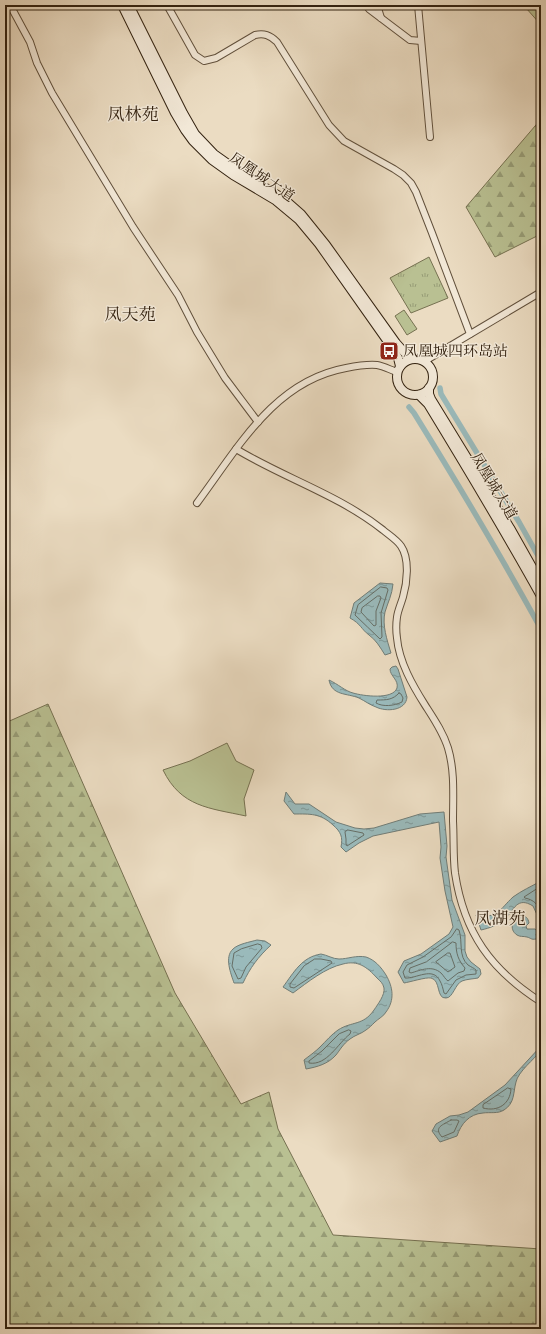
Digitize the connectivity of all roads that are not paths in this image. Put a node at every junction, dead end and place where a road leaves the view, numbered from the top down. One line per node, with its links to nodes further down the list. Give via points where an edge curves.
1 (10, 5): 18 (street, via 27,35 37,63 52,92 133,227 178,295 225,378)
2 (122, 5): 15 (main road, 凤凰城大道, via 184,130 202,151 220,166 275,200 299,220 319,244 398,358)
3 (128, 5): 13 (main road, 凤凰城大道, via 195,134 214,154 284,199 301,214 396,342)
4 (167, 5): 12 (street, via 195,55 204,61 216,58 255,35 273,38 329,125 344,142 394,169 411,183)
5 (376, 5): 8 (street)
6 (418, 5): 9 (street)
7 (369, 9): 8 (street)
8 (381, 18): 9 (street, via 410,40)
9 (421, 41): 10 (street)
10 (430, 137)
11 (541, 292): 12 (street)
12 (470, 334): 14 (street)
13 (412, 358): 14 (main road); 15 (main road)
14 (425, 361): 16 (main road, via 430,365 434,377)
15 (398, 369): 17 (main road, via 396,379 402,390); 18 (street, via 377,365 328,372 305,382 284,396)
16 (429, 388): 17 (main road); 21 (main road, 凤凰城大道, via 431,399)
17 (419, 395): 22 (main road, 凤凰城大道, via 428,404)
18 (258, 422): 19 (street)
19 (236, 449): 20 (street); 23 (street, via 360,513 398,542 404,552 406,578 397,618 397,639 410,677 442,732 450,755 453,778 454,864 461,901 471,927 487,956 509,979)
20 (197, 502)
21 (541, 583)
22 (541, 596)
23 (541, 1002)

